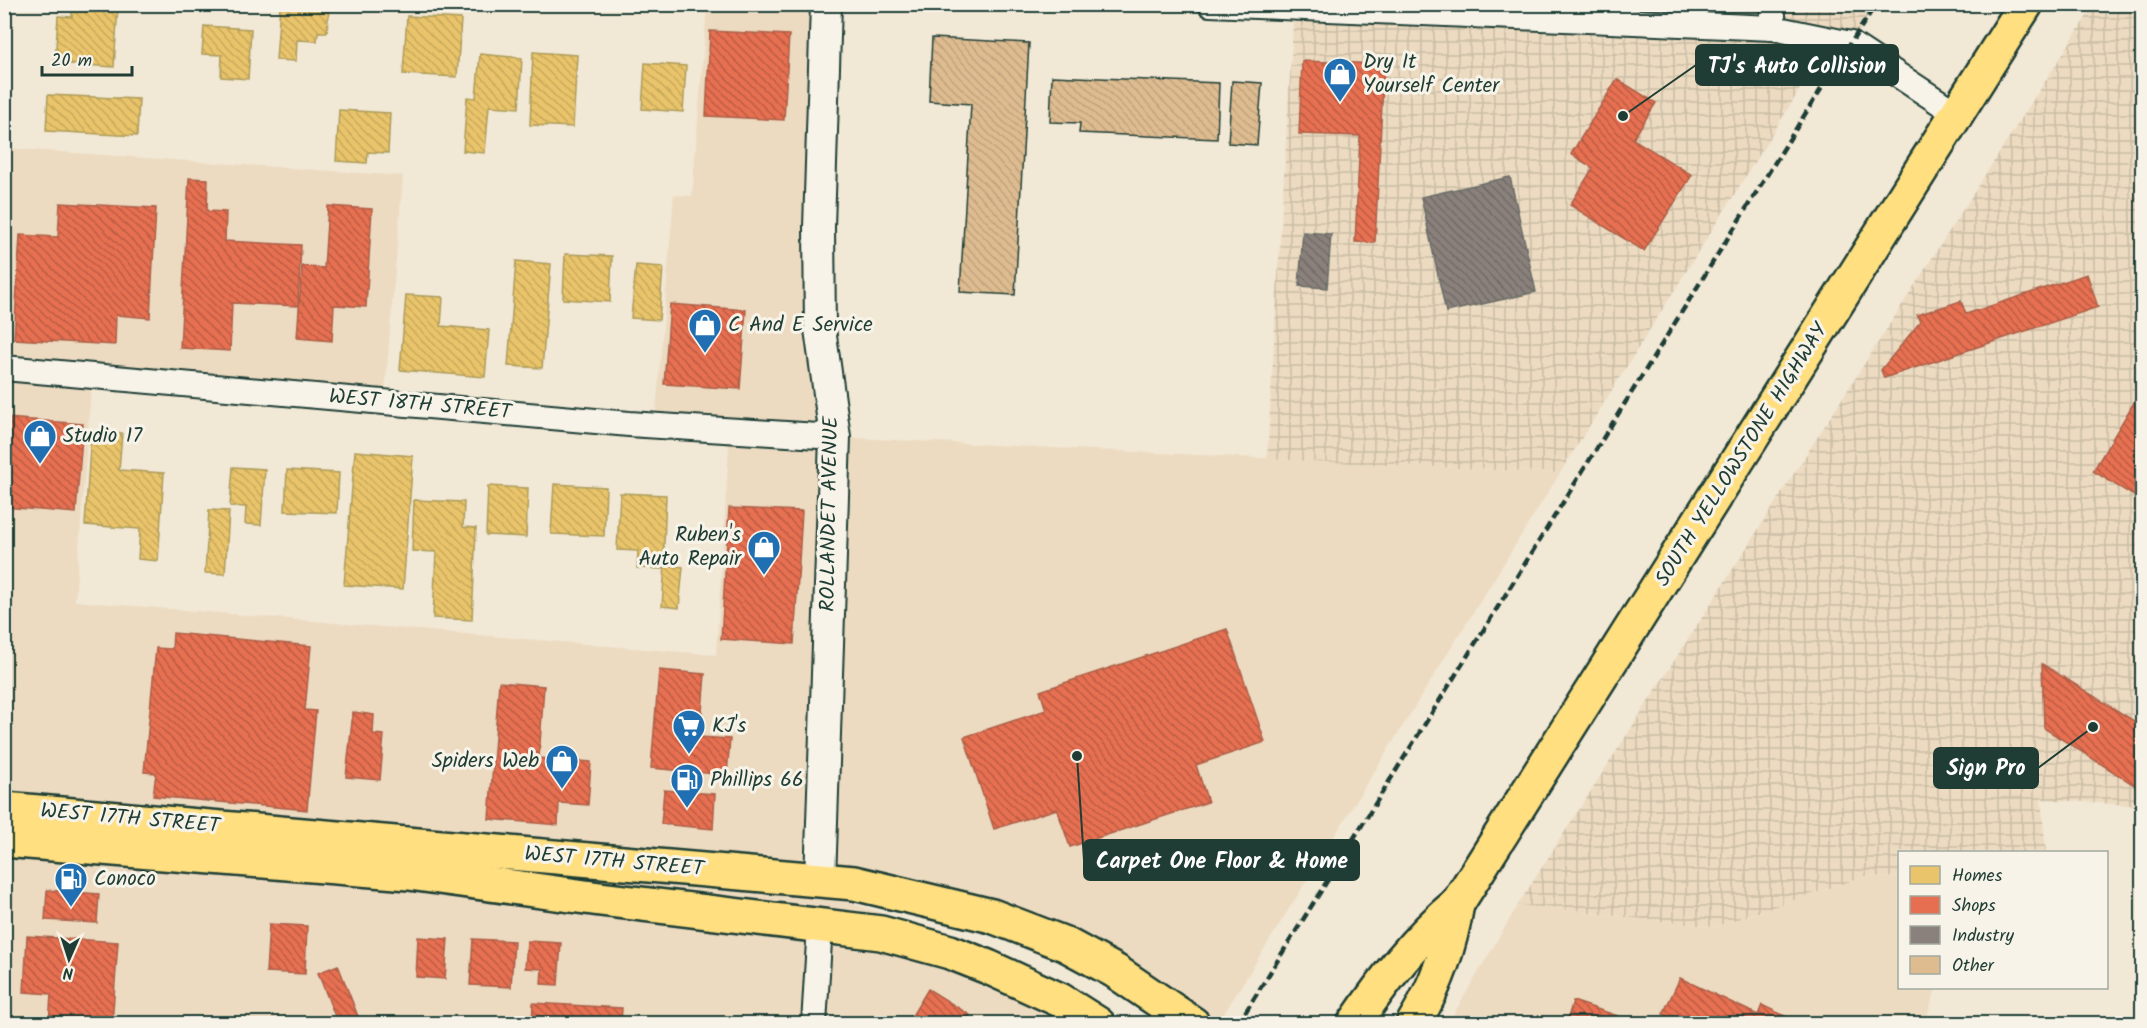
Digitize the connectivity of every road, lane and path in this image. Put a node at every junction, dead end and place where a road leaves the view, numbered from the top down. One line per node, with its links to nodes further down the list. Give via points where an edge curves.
1 (826, 4): 8 (street, ROLLANDET AVENUE, via 820,329)
2 (1210, 4): 5 (street)
3 (1773, 4): 5 (street)
4 (2026, 4): 6 (main road, SOUTH YELLOWSTONE HIGHWAY)
5 (1773, 28): 6 (street, via 1851,44)
6 (1957, 114): 13 (main road, SOUTH YELLOWSTONE HIGHWAY)
7 (4, 368): 8 (street, WEST 18TH STREET, via 629,424)
8 (835, 437): 11 (street, ROLLANDET AVENUE)
9 (4, 809): 11 (main road, WEST 17TH STREET)
10 (4, 840): 12 (main road, WEST 17TH STREET, via 409,873)
11 (820, 881): 12 (main road, via 814,894 799,899 612,887); 14 (main road, WEST 17TH STREET, via 854,883)
12 (570, 895): 15 (main road, WEST 17TH STREET)
13 (1457, 904): 19 (main road, SOUTH YELLOWSTONE HIGHWAY, via 1417,942); 20 (main road, SOUTH YELLOWSTONE HIGHWAY, via 1440,972)
14 (1002, 920): 15 (main road, via 952,925 863,909 838,914); 18 (main road, WEST 17TH STREET, via 1079,951)
15 (820, 926): 16 (street); 17 (main road, WEST 17TH STREET, via 881,933 950,952 1060,1000)
16 (814, 1023)
17 (1098, 1023)
18 (1193, 1023)
19 (1354, 1023)
20 (1413, 1023)

